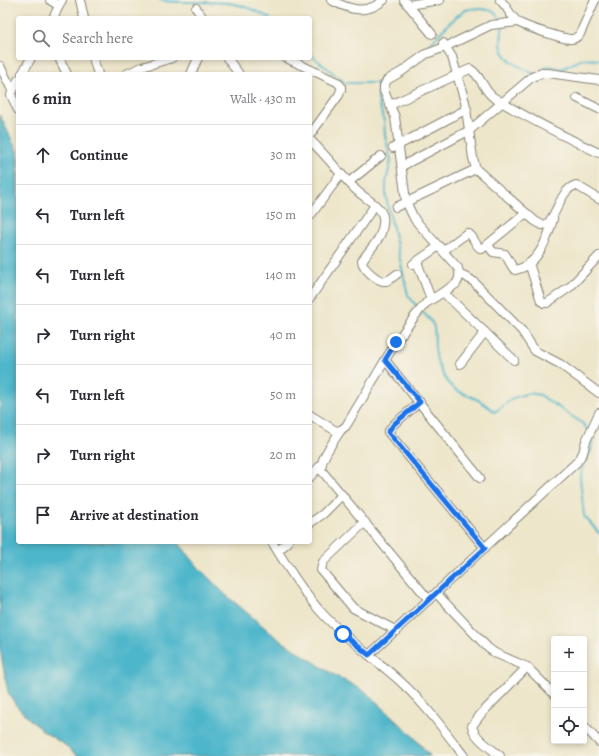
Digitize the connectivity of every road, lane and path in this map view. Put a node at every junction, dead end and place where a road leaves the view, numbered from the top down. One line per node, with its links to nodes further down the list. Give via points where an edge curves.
1 (50, 0): 9 (street)
2 (80, 0): 12 (street)
3 (331, 0): 4 (street, via 347,8 358,9 367,9)
4 (384, 0)
5 (440, 0): 8 (street)
6 (500, 0): 14 (street)
7 (595, 0): 14 (street, via 580,34 573,39 524,26)
8 (406, 2): 15 (street)
9 (61, 3): 11 (street)
10 (196, 8): 13 (street)
11 (54, 16)
12 (84, 16)
13 (202, 16)
14 (518, 22): 16 (street, via 496,23)
15 (432, 34)
16 (444, 45): 31 (street, via 452,57); 37 (street, via 387,80 384,92)
17 (30, 60): 25 (street)
18 (60, 60): 26 (street)
19 (96, 60): 27 (street)
20 (165, 60): 28 (street)
21 (196, 60): 29 (street)
22 (228, 60): 30 (street)
23 (290, 60): 42 (street, via 341,86 339,95)
24 (0, 66): 34 (street)
25 (23, 72)
26 (66, 72)
27 (98, 72)
28 (131, 72)
29 (193, 72)
30 (238, 72)
31 (457, 74): 36 (street, via 470,69 474,71 487,92); 37 (street); 39 (street)
32 (599, 80): 36 (street, via 542,73 532,77)
33 (16, 83): 34 (street)
34 (12, 90): 38 (street, via 11,95)
35 (577, 98): 40 (street)
36 (502, 102): 41 (street); 45 (street)
37 (390, 105): 44 (street, via 395,116)
38 (16, 106)
39 (467, 109): 41 (street); 44 (street)
40 (599, 109)
41 (470, 130): 47 (street); 48 (street)
42 (312, 131)
43 (312, 142): 49 (street)
44 (396, 146): 47 (street)
45 (599, 154)
46 (381, 156): 50 (street)
47 (402, 166): 52 (street)
48 (476, 168): 52 (street); 56 (street)
49 (341, 174): 50 (street); 55 (street)
50 (349, 182): 53 (street)
51 (599, 199): 57 (street, via 576,185 570,187)
52 (406, 201): 54 (street); 59 (street, via 415,220)
53 (375, 204): 62 (street, via 383,213 382,232 362,261 363,266 380,280 385,281); 65 (street)
54 (396, 207)
55 (312, 213)
56 (526, 213): 57 (street, via 542,225); 58 (street)
57 (553, 219): 61 (street, via 546,242)
58 (488, 245): 59 (street, via 479,248 472,236 467,233); 61 (street, via 493,252 505,254 515,270)
59 (441, 249): 63 (street, via 458,268); 66 (street, via 415,263)
60 (599, 256): 61 (street, via 570,287 547,303 541,301)
61 (529, 263)
62 (398, 274)
63 (460, 274): 64 (street, via 456,284); 71 (street, via 470,278 522,331 535,351 560,364)
64 (443, 292): 66 (street); 67 (street)
65 (312, 295)
66 (429, 301): 68 (street, via 415,316)
67 (485, 332): 69 (street); 70 (street)
68 (385, 360): 72 (street); 75 (street, via 346,426)
69 (514, 360)
70 (460, 364)
71 (599, 393)
72 (420, 402): 78 (street); 84 (street, via 388,432)
73 (599, 413): 84 (street, via 577,462)
74 (312, 416): 75 (street, via 336,431)
75 (341, 430): 76 (street)
76 (320, 466): 77 (street); 79 (street, via 325,476)
77 (312, 475)
78 (480, 478)
79 (342, 495): 80 (street); 81 (street)
80 (312, 522)
81 (365, 522): 87 (street); 88 (street, via 324,562 321,570 353,608)
82 (273, 544): 85 (street)
83 (286, 544): 85 (street)
84 (485, 548): 86 (street)
85 (278, 551): 89 (street, via 320,612)
86 (436, 594): 87 (street); 90 (street, via 488,648)
87 (429, 600): 88 (street)
88 (397, 630): 89 (street)
89 (369, 655): 94 (street, via 418,698)
90 (527, 667): 91 (street); 95 (street, via 472,726 479,738)
91 (551, 691)
92 (587, 729): 93 (street)
93 (599, 742)
94 (464, 756)
95 (500, 756)

